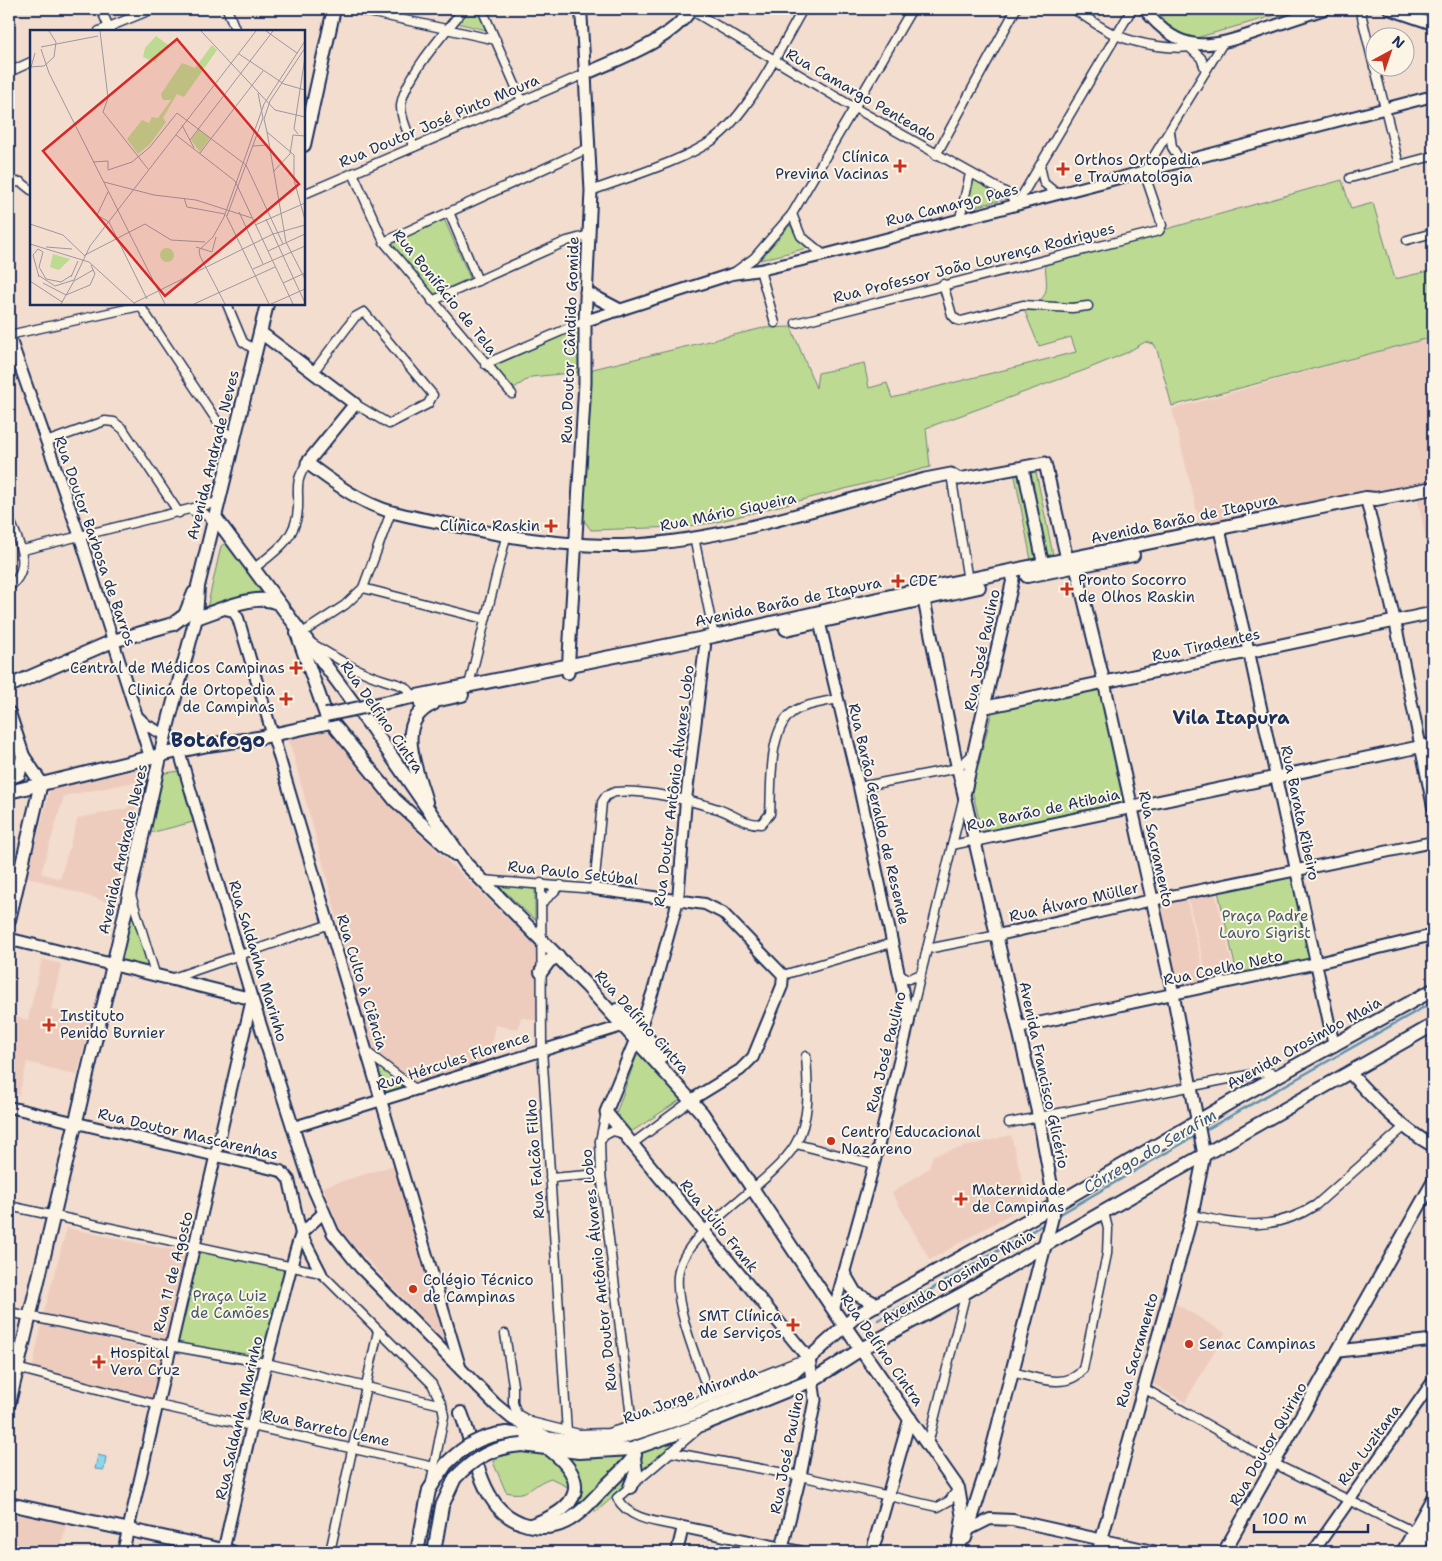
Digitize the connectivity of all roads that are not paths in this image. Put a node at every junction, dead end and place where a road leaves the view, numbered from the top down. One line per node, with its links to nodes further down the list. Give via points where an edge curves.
1 (101, 9): 22 (street)
2 (153, 9): 22 (street)
3 (227, 9): 23 (street)
4 (334, 9): 40 (main road)
5 (355, 9): 24 (street)
6 (464, 9): 24 (street)
7 (482, 9): 26 (street)
8 (581, 9): 33 (street, Rua Doutor Cândido Gomide)
9 (803, 9): 29 (street)
10 (912, 9): 37 (street)
11 (1016, 9): 43 (street)
12 (1073, 9): 25 (street)
13 (1132, 9): 25 (street)
14 (1144, 9): 28 (street, via 1172,36)
15 (1325, 9): 27 (street)
16 (1360, 9): 21 (street)
17 (1389, 9): 20 (street)
18 (1420, 9): 20 (street)
19 (692, 10): 29 (street, Rua Camargo Penteado); 33 (main road, via 677,27 659,39)
20 (1430, 23)
21 (1365, 28)
22 (110, 29)
23 (236, 30)
24 (446, 30): 26 (street); 41 (street, via 405,90 402,115)
25 (1116, 35): 28 (street, via 1168,47); 47 (street)
26 (496, 40): 36 (street)
27 (1223, 43): 28 (street); 31 (street)
28 (1195, 47): 31 (street)
29 (774, 60): 37 (street, Rua Camargo Penteado); 54 (street, via 743,108 713,139 694,150)
30 (30, 62): 32 (street)
31 (1206, 71): 39 (street)
32 (9, 72)
33 (585, 74): 36 (street, Rua Doutor José Pinto Moura); 42 (main road, Rua Doutor Cândido Gomide)
34 (1378, 78): 38 (street)
35 (1433, 96): 38 (street, Rua Camargo Paes)
36 (522, 101): 41 (street, Rua Doutor José Pinto Moura)
37 (853, 107): 43 (street, Rua Camargo Penteado); 59 (street)
38 (1385, 109): 45 (street, Rua Camargo Paes); 46 (street)
39 (1170, 131): 45 (street, via 1172,147); 48 (street)
40 (305, 139)
41 (414, 147): 49 (street, Rua Doutor José Pinto Moura)
42 (589, 148): 54 (main road, Rua Doutor Cândido Gomide); 58 (street)
43 (936, 155): 50 (street, Rua Camargo Penteado)
44 (1433, 156): 46 (street)
45 (1180, 160): 48 (street, Rua Camargo Paes)
46 (1399, 164): 51 (street)
47 (1040, 166): 55 (street, via 1044,183); 57 (street)
48 (1144, 172): 55 (street, Rua Camargo Paes); 69 (street, Rua Professor João Lourença Rodrigues, via 1162,225 1160,231)
49 (353, 174): 56 (street, Rua Doutor José Pinto Moura); 64 (street, Rua Bonifácio de Tela)
50 (970, 174): 57 (street, Rua Camargo Penteado, via 1012,197); 60 (street)
51 (1350, 178)
52 (9, 183): 53 (street, via 21,182)
53 (30, 189)
54 (591, 191): 62 (main road, Rua Doutor Cândido Gomide)
55 (1056, 193): 57 (street, Rua Camargo Paes)
56 (305, 194)
57 (1016, 204): 60 (street, Rua Camargo Paes)
58 (449, 212): 64 (street); 68 (street)
59 (792, 214): 65 (street, via 802,236); 67 (street, via 754,258)
60 (960, 218): 65 (street, Rua Camargo Paes)
61 (1433, 234): 63 (street)
62 (589, 235): 68 (street, via 567,241); 70 (main road, Rua Doutor Cândido Gomide)
63 (1407, 240)
64 (384, 242): 71 (street, Rua Bonifácio de Tela)
65 (824, 255): 66 (street, Rua Camargo Paes)
66 (760, 270): 67 (street, Rua Camargo Paes); 78 (street)
67 (732, 274): 76 (street, Rua Camargo Paes)
68 (478, 281): 71 (street)
69 (944, 284): 75 (street, via 952,314 957,320 1023,305); 79 (street, Rua Professor João Lourença Rodrigues)
70 (586, 292): 76 (main road); 77 (main road, Rua Doutor Cândido Gomide)
71 (432, 301): 83 (street, Rua Bonifácio de Tela)
72 (140, 305): 81 (street); 87 (street, via 223,430)
73 (227, 305): 82 (street, via 243,342)
74 (267, 305): 80 (main road, Avenida Andrade Neves)
75 (1088, 306)
76 (620, 310): 77 (street, Rua Camargo Paes)
77 (585, 321): 83 (street, Rua Camargo Paes); 105 (main road, Rua Doutor Cândido Gomide, via 585,383)
78 (775, 323)
79 (796, 323)
80 (260, 332): 82 (main road, Avenida Andrade Neves); 84 (main road)
81 (9, 335): 88 (street, Rua Doutor Barbosa de Barros)
82 (256, 350): 87 (main road, Avenida Andrade Neves)
83 (485, 364): 85 (street, Rua Bonifácio de Tela)
84 (314, 371): 86 (main road); 86 (street, via 354,317 361,312 366,313 433,395 428,404 389,424)
85 (512, 394)
86 (355, 404): 90 (main road)
87 (234, 438): 95 (main road, Avenida Andrade Neves)
88 (46, 442): 98 (street, via 105,421 114,422 126,434); 103 (street, Rua Doutor Barbosa de Barros)
89 (1045, 462): 91 (main road, Rua Mário Siqueira); 109 (main road, Rua Sacramento)
90 (307, 463): 97 (main road, Rua Mário Siqueira, via 359,498); 111 (street, via 297,480 298,508 293,531 283,546)
91 (1023, 467): 92 (main road, Rua Mário Siqueira, via 959,479); 110 (street)
92 (951, 474): 104 (main road, Rua Mário Siqueira); 113 (street)
93 (1433, 488): 94 (main road, Avenida Barão de Itapura)
94 (1370, 500): 101 (main road, Avenida Barão de Itapura); 124 (street)
95 (218, 502): 96 (street); 100 (main road, Avenida Andrade Neves)
96 (188, 510): 98 (street); 100 (street)
97 (391, 512): 102 (main road, Rua Mário Siqueira); 116 (street)
98 (180, 513): 103 (street)
99 (9, 518): 108 (street)
100 (214, 520): 106 (main road, Rua Delfino Cintra); 107 (main road, Avenida Andrade Neves)
101 (1220, 532): 109 (main road, Avenida Barão de Itapura); 130 (street, Rua Barata Ribeiro)
102 (506, 537): 105 (main road, Rua Mário Siqueira); 123 (street)
103 (80, 538): 108 (street); 128 (street, Rua Doutor Barbosa de Barros)
104 (694, 538): 105 (main road, Rua Mário Siqueira, via 634,545); 127 (street)
105 (576, 543): 131 (main road, Rua Doutor Cândido Gomide)
106 (238, 547): 107 (main road, via 223,542); 111 (main road, Rua Delfino Cintra)
107 (207, 548): 114 (main road, Avenida Andrade Neves)
108 (23, 550): 115 (street, via 18,575)
109 (1072, 563): 110 (main road, Avenida Barão de Itapura); 112 (main road, Avenida Barão de Itapura); 133 (main road, Rua Sacramento)
110 (1043, 564): 112 (main road, Avenida Barão de Itapura)
111 (254, 570): 118 (main road, Rua Delfino Cintra)
112 (1012, 576): 113 (main road, Avenida Barão de Itapura); 117 (main road, Avenida Barão de Itapura); 139 (main road, Rua José Paulino)
113 (968, 581): 121 (main road, Avenida Barão de Itapura, via 922,589)
114 (198, 586): 122 (main road, Avenida Andrade Neves); 125 (main road, via 185,615)
115 (9, 587)
116 (363, 588): 123 (street); 126 (street, via 345,605)
117 (924, 600): 121 (main road, Avenida Barão de Itapura); 150 (main road, Avenida Francisco Glicério)
118 (279, 604): 119 (main road, via 270,599 258,599); 126 (main road, Rua Delfino Cintra)
119 (225, 609): 122 (main road); 143 (street, Rua Culto à Ciência, via 238,618)
120 (1433, 613): 124 (main road, Rua Tiradentes)
121 (818, 617): 127 (main road, Avenida Barão de Itapura); 129 (main road, Avenida Barão de Itapura); 136 (street, Rua Barão Geraldo de Resende)
122 (196, 618): 132 (main road, Avenida Andrade Neves)
123 (484, 619): 134 (street)
124 (1395, 621): 130 (main road, Rua Tiradentes); 145 (street)
125 (173, 624): 128 (main road); 132 (main road, via 182,631 184,638 176,667)
126 (301, 632): 138 (street, via 366,674 404,686 411,692); 142 (main road); 160 (main road, Rua Delfino Cintra, via 372,728)
127 (714, 636): 131 (main road, Avenida Barão de Itapura)
128 (113, 642): 135 (main road); 141 (street, Rua Doutor Barbosa de Barros)
129 (705, 646): 131 (main road, Avenida Barão de Itapura); 157 (street, Rua Doutor Antônio Álvares Lobo)
130 (1249, 652): 133 (main road, Rua Tiradentes); 151 (street, Rua Barata Ribeiro)
131 (568, 669): 134 (main road, Avenida Barão de Itapura); 137 (main road, Avenida Barão de Itapura)
132 (179, 677): 144 (main road, Avenida Andrade Neves)
133 (1104, 682): 139 (main road, Rua Tiradentes); 158 (main road, Rua Sacramento)
134 (469, 685): 138 (main road, Avenida Barão de Itapura)
135 (9, 686)
136 (837, 698): 154 (street, Rua Barão Geraldo de Resende); 157 (street, via 797,710 786,718 779,731 773,757 767,820 748,824 720,810)
137 (440, 700): 138 (main road, Avenida Barão de Itapura); 160 (main road, via 421,711 414,722 409,744)
138 (407, 701): 142 (main road, Avenida Barão de Itapura)
139 (986, 707): 146 (main road, Rua José Paulino)
140 (9, 713): 148 (main road)
141 (139, 718): 144 (street); 149 (street, Rua Doutor Barbosa de Barros)
142 (328, 718): 143 (main road, Avenida Barão de Itapura); 160 (main road, via 395,800)
143 (273, 731): 147 (main road, Avenida Barão de Itapura, via 224,737 208,745); 174 (street, Rua Culto à Ciência)
144 (165, 735): 149 (main road, Avenida Andrade Neves)
145 (1428, 745): 151 (main road, Rua Barão de Atibaia); 159 (street)
146 (974, 751): 150 (street); 156 (main road, Rua José Paulino)
147 (179, 752): 149 (main road, Avenida Barão de Itapura); 181 (street, Rua Saldanha Marinho)
148 (24, 756): 152 (main road, via 20,774); 153 (main road)
149 (155, 756): 153 (main road, Avenida Barão de Itapura); 168 (main road, Avenida Andrade Neves)
150 (958, 768): 154 (street); 156 (main road, Avenida Francisco Glicério)
151 (1276, 776): 158 (main road, Rua Barão de Atibaia); 164 (street, Rua Barata Ribeiro)
152 (9, 778)
153 (41, 784): 155 (main road, Avenida Barão de Itapura); 173 (main road)
154 (859, 787): 179 (street, Rua Barão Geraldo de Resende)
155 (9, 792)
156 (964, 796): 161 (main road, Avenida Francisco Glicério); 163 (street, Rua José Paulino)
157 (686, 800): 169 (street, via 623,791 606,796 602,802); 170 (street, Rua Doutor Antônio Álvares Lobo)
158 (1132, 807): 161 (main road, Rua Barão de Atibaia); 171 (main road, Rua Sacramento)
159 (1433, 807)
160 (430, 821): 165 (main road, Rua Delfino Cintra)
161 (976, 840): 163 (street, Rua Barão de Atibaia); 175 (main road, Avenida Francisco Glicério)
162 (1433, 842): 164 (street, Rua Álvaro Müller)
163 (952, 845): 180 (street, Rua José Paulino)
164 (1297, 870): 171 (street, Rua Álvaro Müller); 183 (street, Rua Barata Ribeiro)
165 (481, 880): 166 (street, Rua Paulo Setúbal); 178 (main road, Rua Delfino Cintra)
166 (541, 883): 167 (street, Rua Paulo Setúbal); 172 (street, Rua Falcão Filho)
167 (561, 885): 169 (street, Rua Paulo Setúbal); 172 (street)
168 (130, 889): 184 (main road, Avenida Andrade Neves); 189 (street)
169 (594, 889): 170 (street, Rua Paulo Setúbal)
170 (678, 900): 188 (street, Rua Paulo Setúbal, via 705,904 724,913); 199 (street, Rua Doutor Antônio Álvares Lobo)
171 (1152, 900): 175 (street, Rua Álvaro Müller); 193 (main road, Rua Sacramento)
172 (542, 903): 178 (street, Rua Falcão Filho)
173 (9, 920)
174 (330, 924): 181 (street); 202 (street, Rua Culto à Ciência)
175 (998, 935): 180 (street, Rua Álvaro Müller); 198 (main road, Avenida Francisco Glicério)
176 (1433, 935): 183 (street, Rua Coelho Neto)
177 (9, 939): 184 (main road)
178 (540, 939): 182 (main road, Rua Delfino Cintra); 185 (street, Rua Falcão Filho)
179 (892, 942): 186 (street, Rua Barão Geraldo de Resende); 188 (street)
180 (927, 949): 187 (street, Rua José Paulino)
181 (240, 953): 190 (street); 194 (street, Rua Saldanha Marinho)
182 (558, 956): 185 (main road, via 549,961); 191 (main road, Rua Delfino Cintra)
183 (1317, 963): 193 (street, Rua Coelho Neto); 200 (street, Rua Barata Ribeiro)
184 (113, 965): 189 (main road); 213 (main road, Avenida Andrade Neves)
185 (541, 972): 201 (street, Rua Falcão Filho)
186 (899, 974): 187 (street, via 913,978); 195 (street, Rua Barão Geraldo de Resende)
187 (921, 974): 195 (street, Rua José Paulino)
188 (783, 975): 208 (street, via 782,986 753,1057 740,1070)
189 (156, 977): 190 (main road)
190 (168, 980): 194 (main road)
191 (586, 985): 197 (main road, Rua Delfino Cintra); 199 (main road)
192 (1433, 990): 200 (main road, Avenida Orosimbo Maia)
193 (1173, 994): 198 (street, Rua Coelho Neto); 206 (main road, Rua Sacramento)
194 (252, 999): 216 (main road, Rua Saldanha Marinho); 224 (street, Rua 11 de Agosto)
195 (909, 1022): 225 (street, Rua José Paulino)
196 (1433, 1025): 204 (main road, Avenida Orosimbo Maia)
197 (622, 1026): 199 (main road, Rua Delfino Cintra); 201 (street, Rua Hércules Florence)
198 (1019, 1027): 212 (main road, Avenida Francisco Glicério)
199 (638, 1034): 208 (main road, Rua Delfino Cintra); 211 (main road, Rua Doutor Antônio Álvares Lobo)
200 (1334, 1046): 205 (main road, Avenida Orosimbo Maia)
201 (542, 1048): 207 (street, Rua Hércules Florence); 227 (street, Rua Falcão Filho)
202 (368, 1054): 207 (street); 209 (street, Rua Culto à Ciência)
203 (806, 1056): 221 (street, via 809,1095)
204 (1350, 1073): 217 (main road); 223 (main road, Avenida Orosimbo Maia)
205 (1281, 1075): 206 (street, via 1268,1072); 215 (main road, Avenida Orosimbo Maia)
206 (1191, 1087): 212 (street); 215 (main road, Rua Sacramento)
207 (415, 1089): 209 (street, Rua Hércules Florence)
208 (694, 1099): 220 (street); 229 (main road, Rua Delfino Cintra)
209 (383, 1100): 216 (street, Rua Hércules Florence); 258 (street, Rua Culto à Ciência)
210 (9, 1107): 213 (street, Rua Doutor Mascarenhas)
211 (606, 1112): 218 (main road, Rua Júlio Frank); 219 (street, Rua Doutor Antônio Álvares Lobo)
212 (1039, 1118): 214 (street); 231 (main road, Avenida Francisco Glicério)
213 (74, 1123): 224 (street, Rua Doutor Mascarenhas); 235 (main road, Avenida Andrade Neves)
214 (1009, 1123)
215 (1198, 1123): 223 (main road, Rua Sacramento); 231 (main road, Avenida Orosimbo Maia)
216 (294, 1127): 233 (main road, Rua Saldanha Marinho)
217 (1404, 1127): 222 (main road); 234 (street, via 1316,1206 1301,1215 1254,1226)
218 (624, 1134): 219 (street, via 613,1131); 220 (main road, Rua Júlio Frank)
219 (600, 1141): 226 (street, Rua Doutor Antônio Álvares Lobo)
220 (632, 1144): 236 (main road, Rua Júlio Frank)
221 (796, 1144): 225 (street); 229 (street)
222 (1433, 1146)
223 (1204, 1153): 232 (main road, Avenida Orosimbo Maia); 234 (main road, Rua Sacramento)
224 (217, 1155): 237 (street, Rua Doutor Mascarenhas, via 281,1171 289,1180); 239 (street, Rua 11 de Agosto)
225 (874, 1164): 242 (street, Rua José Paulino)
226 (601, 1174): 227 (street); 271 (street, Rua Doutor Antônio Álvares Lobo)
227 (550, 1178): 273 (street, Rua Falcão Filho)
228 (1433, 1182): 254 (main road, Rua Doutor Quirino)
229 (754, 1189): 236 (street); 245 (main road, Rua Delfino Cintra)
230 (9, 1206): 235 (street)
231 (1053, 1210): 238 (main road, Avenida Francisco Glicério); 244 (main road, Avenida Orosimbo Maia)
232 (1104, 1212): 238 (main road, Avenida Orosimbo Maia); 259 (street, via 1108,1229 1107,1254 1083,1369 1068,1381)
233 (323, 1213): 237 (street, Rua Saldanha Marinho); 258 (main road, Rua Saldanha Marinho, via 344,1248)
234 (1192, 1215): 263 (main road, Rua Sacramento)
235 (53, 1217): 239 (street); 247 (main road, Avenida Andrade Neves)
236 (704, 1232): 255 (main road, Rua Júlio Frank); 264 (street, via 682,1260 678,1288 680,1304)
237 (301, 1234): 240 (street, Rua Saldanha Marinho); 241 (street, Rua Doutor Mascarenhas)
238 (1047, 1241): 243 (main road, Avenida Orosimbo Maia); 259 (main road, Avenida Francisco Glicério)
239 (195, 1246): 240 (street); 252 (street, Rua 11 de Agosto)
240 (291, 1268): 241 (street); 256 (street, Rua Saldanha Marinho)
241 (321, 1273): 249 (street)
242 (844, 1274): 244 (main road, via 855,1293); 245 (street, Rua José Paulino)
243 (966, 1292): 253 (main road, Avenida Orosimbo Maia); 276 (street)
244 (877, 1305): 248 (main road, Avenida Orosimbo Maia)
245 (834, 1310): 248 (main road, Rua Delfino Cintra)
246 (9, 1312): 247 (street)
247 (30, 1317): 252 (street); 257 (main road, Avenida Andrade Neves)
248 (845, 1325): 253 (main road, Rua Delfino Cintra); 255 (main road, Avenida Orosimbo Maia)
249 (378, 1331): 262 (street); 267 (street, via 432,1384)
250 (505, 1334): 273 (street, Rua Jorge Miranda, via 514,1409 521,1418)
251 (1433, 1340): 254 (main road)
252 (170, 1346): 256 (street); 266 (street, Rua 11 de Agosto)
253 (862, 1348): 260 (main road, Avenida Orosimbo Maia); 269 (main road, Rua Delfino Cintra)
254 (1339, 1351): 280 (main road, Rua Doutor Quirino)
255 (808, 1360): 260 (main road, Rua José Paulino); 264 (street, Rua Jorge Miranda); 274 (main road, Rua Jorge Miranda, via 773,1382)
256 (266, 1363): 262 (street); 272 (street, Rua Saldanha Marinho)
257 (13, 1367): 265 (main road, Avenida Andrade Neves); 266 (street, Rua Barreto Leme)
258 (462, 1370): 275 (main road, Rua Saldanha Marinho, via 513,1419)
259 (1012, 1372): 292 (main road, Avenida Francisco Glicério)
260 (813, 1380): 270 (main road, Rua Jorge Miranda); 282 (main road, Rua José Paulino, via 815,1400)
261 (1433, 1381): 287 (street, Rua Luzitana)
262 (367, 1387): 267 (street); 277 (street)
263 (1142, 1387): 280 (street); 295 (main road, Rua Sacramento)
264 (710, 1397): 271 (street, Rua Jorge Miranda)
265 (9, 1402)
266 (158, 1405): 272 (street, Rua Barreto Leme); 293 (street, Rua 11 de Agosto)
267 (442, 1405): 281 (street)
268 (461, 1413): 290 (main road, via 492,1500 507,1517)
269 (910, 1418): 276 (main road, Rua Delfino Cintra); 285 (main road)
270 (704, 1424): 278 (main road, Rua Jorge Miranda); 279 (street, Rua Jorge Miranda)
271 (632, 1425): 273 (street, Rua Jorge Miranda, via 592,1435)
272 (251, 1427): 277 (street, Rua Barreto Leme); 298 (street, Rua Saldanha Marinho)
273 (567, 1432)
274 (618, 1439): 275 (main road, Rua Jorge Miranda); 278 (main road)
275 (548, 1443): 278 (main road, Rua Jorge Miranda, via 596,1453); 281 (main road, bridge, via 506,1433 478,1440); 290 (main road, via 568,1465 575,1491 558,1513); 301 (main road, Rua Jorge Miranda, bridge, via 504,1447 487,1453 455,1478 442,1506)
276 (928, 1444): 284 (main road, Rua Delfino Cintra)
277 (353, 1450): 281 (street, Rua Barreto Leme); 299 (street)
278 (633, 1452): 283 (main road, via 636,1472); 290 (main road, via 587,1507 572,1519 548,1528)
279 (670, 1452): 282 (street); 283 (street, Rua Jorge Miranda)
280 (1273, 1463): 287 (street); 307 (main road, Rua Doutor Quirino)
281 (440, 1465): 300 (main road, via 430,1490)
282 (800, 1476): 285 (street); 296 (main road, Rua José Paulino)
283 (630, 1487): 291 (street, Rua Jorge Miranda, via 617,1498 622,1507 633,1515)
284 (958, 1488): 285 (street, via 949,1501 938,1507); 305 (main road, Rua Delfino Cintra, via 963,1518)
285 (887, 1494): 304 (main road)
286 (1433, 1498): 294 (main road)
287 (1348, 1499): 294 (street); 308 (street, Rua Luzitana)
288 (9, 1504): 293 (main road)
289 (1433, 1520): 294 (main road)
290 (529, 1525)
291 (683, 1527): 296 (street); 302 (street)
292 (968, 1530): 295 (street, via 998,1518); 305 (main road, Avenida Francisco Glicério)
293 (128, 1532): 297 (street, Rua 11 de Agosto); 298 (main road)
294 (1424, 1534): 309 (main road); 310 (main road)
295 (1099, 1546): 306 (street)
296 (782, 1550): 303 (street)
297 (123, 1552)
298 (226, 1552)
299 (330, 1552)
300 (417, 1552)
301 (434, 1552)
302 (677, 1552)
303 (801, 1552)
304 (872, 1552)
305 (959, 1552)
306 (1157, 1552)
307 (1224, 1552)
308 (1313, 1552)
309 (1403, 1552)
310 (1416, 1552)

